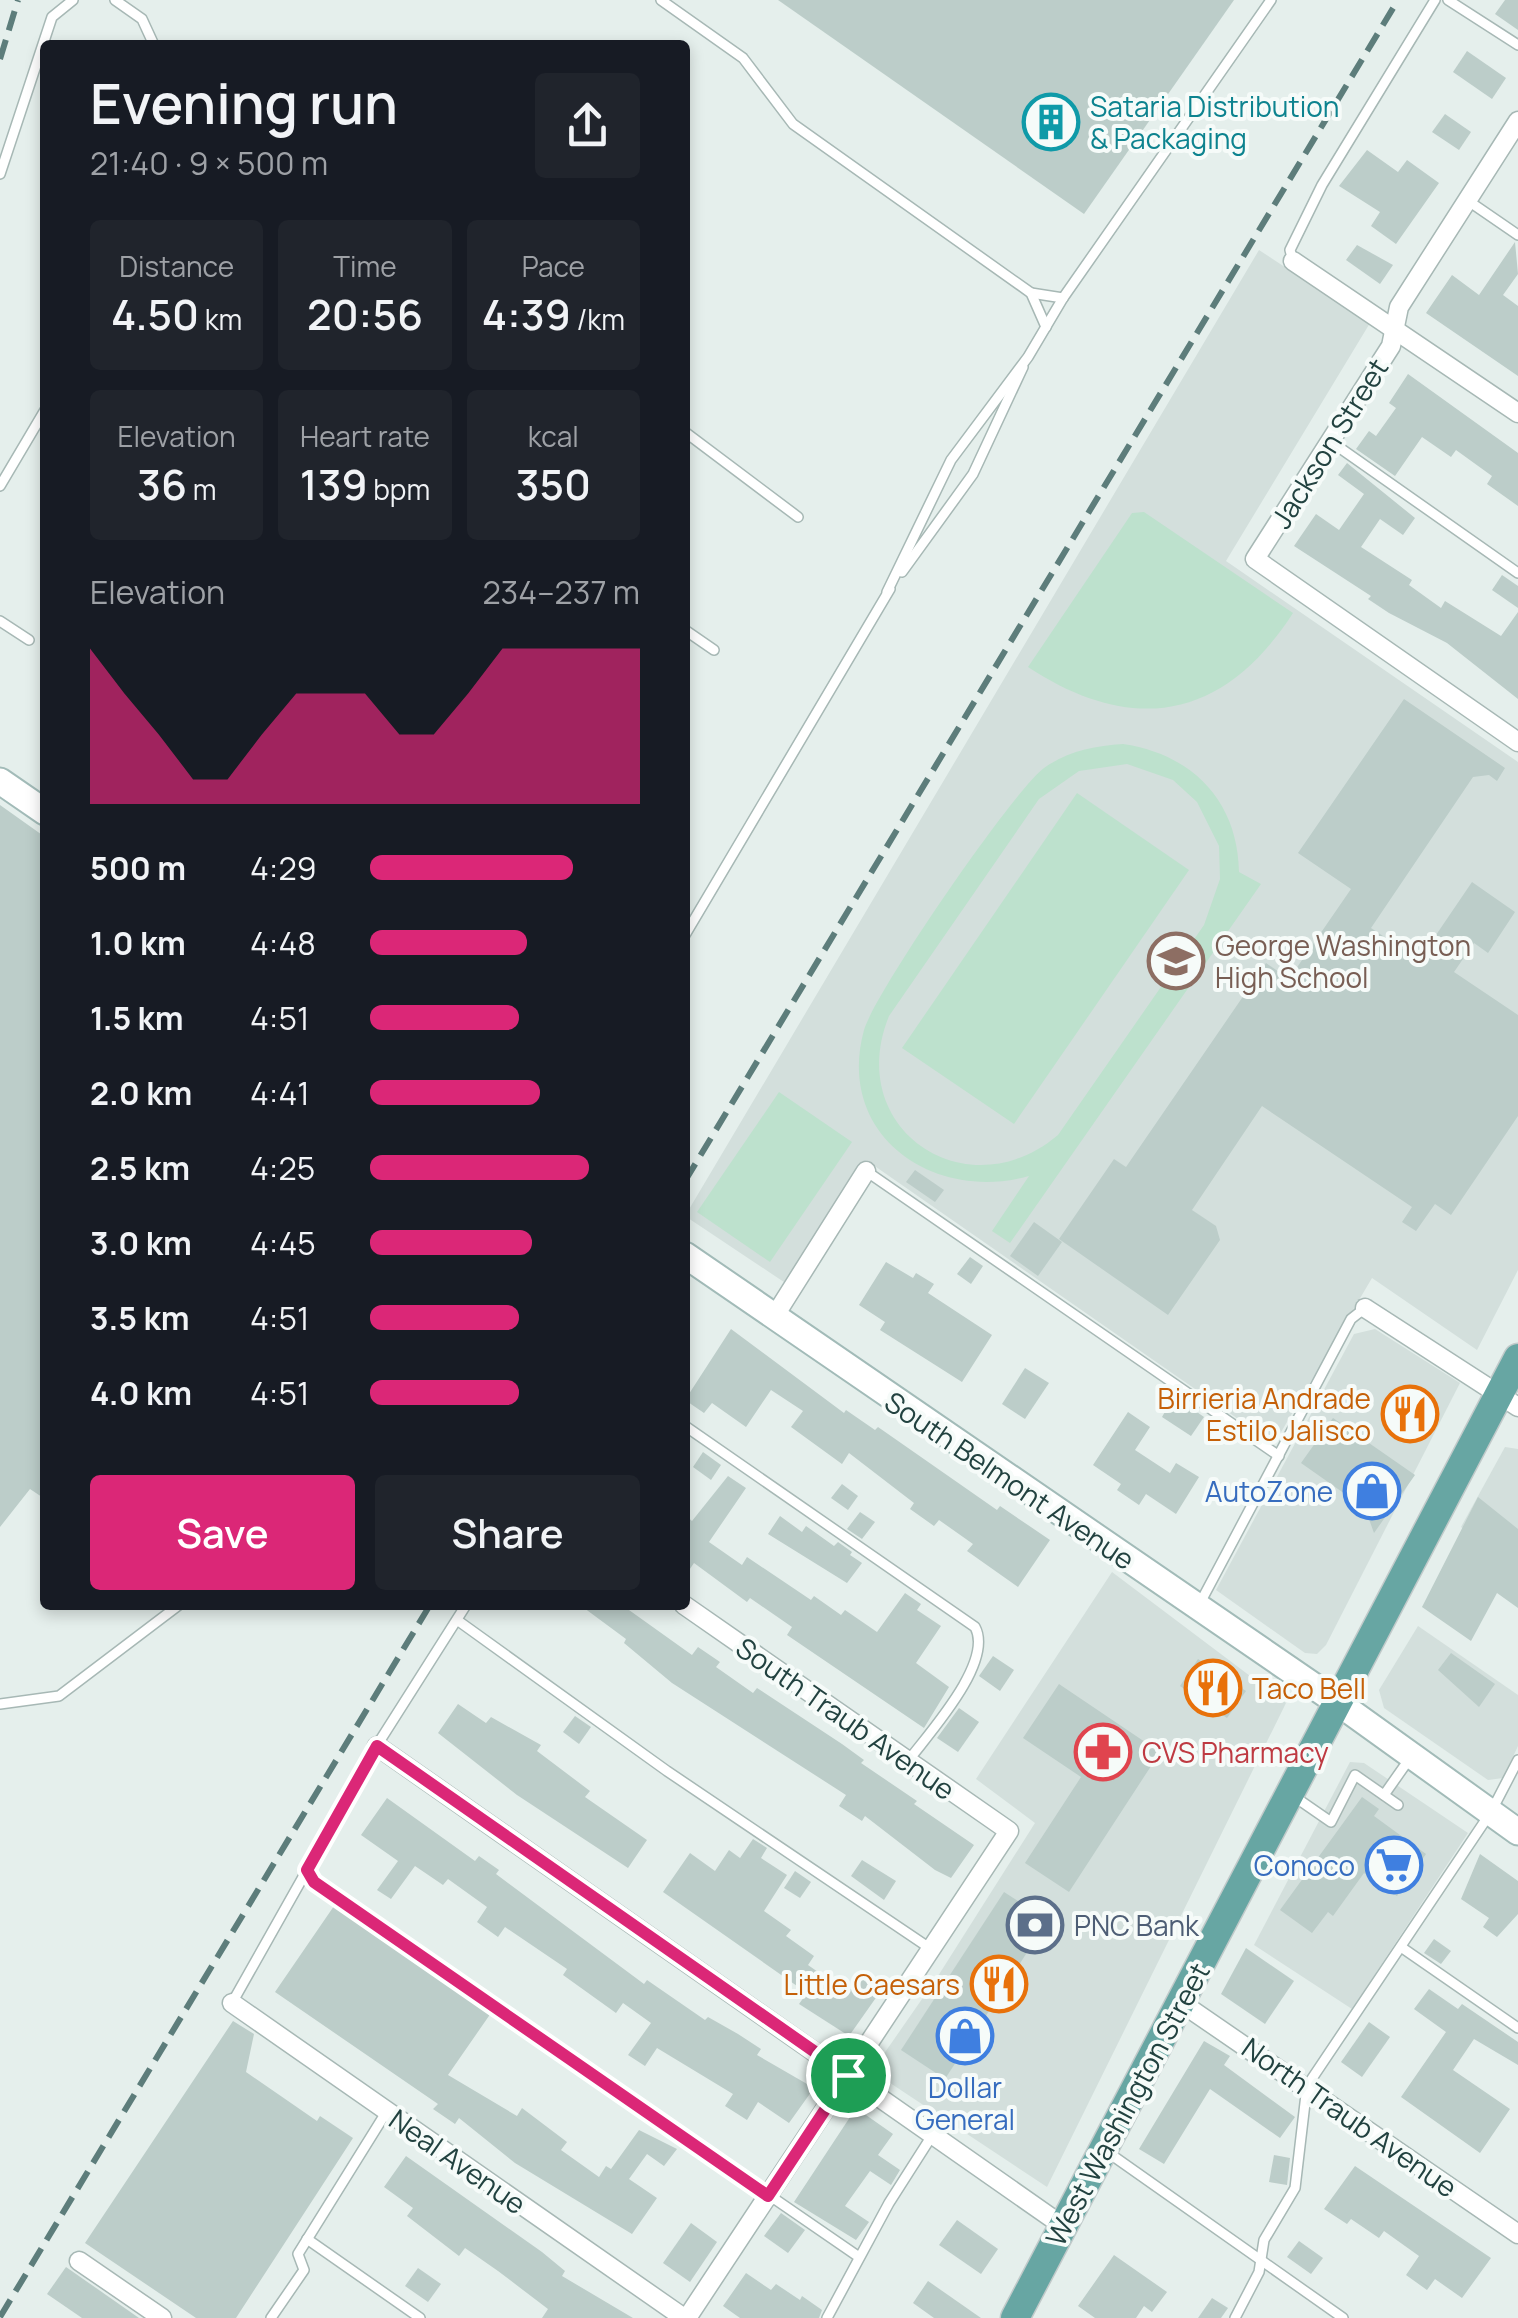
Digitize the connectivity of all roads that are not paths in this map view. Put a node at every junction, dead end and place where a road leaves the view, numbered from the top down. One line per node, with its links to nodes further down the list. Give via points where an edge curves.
1 (73, 0): 7 (lane, via 52,16)
2 (116, 0): 8 (lane, via 142,19)
3 (661, 0): 16 (lane, via 743,58 793,124)
4 (1272, 0): 17 (lane)
5 (1435, 0): 15 (lane, via 1322,185 1290,250)
6 (1448, 0): 9 (lane)
7 (44, 40)
8 (152, 40)
9 (1518, 45)
10 (40, 52): 12 (lane)
11 (1518, 121): 13 (street, Jackson Street)
12 (0, 174)
13 (1468, 200): 14 (lane); 19 (street, Jackson Street, via 1399,307)
14 (1518, 235)
15 (1293, 261): 19 (street)
16 (1031, 293): 17 (lane); 18 (lane)
17 (1063, 298): 18 (lane)
18 (1046, 326): 20 (lane)
19 (1395, 328): 21 (street); 24 (street, Jackson Street, via 1391,346)
20 (1028, 356): 28 (lane, via 972,474); 28 (lane, via 951,460)
21 (1518, 413)
22 (40, 418): 25 (lane)
23 (690, 436): 26 (lane)
24 (1330, 442): 27 (lane); 33 (street, Jackson Street, via 1256,559)
25 (0, 486)
26 (798, 518)
27 (1518, 573)
28 (888, 592): 36 (lane)
29 (0, 620): 31 (lane)
30 (690, 633): 32 (lane)
31 (29, 640)
32 (714, 650)
33 (1518, 742)
34 (0, 781): 35 (main road)
35 (40, 809)
36 (690, 927)
37 (866, 1171): 40 (street); 44 (lane)
38 (690, 1258): 40 (main road, South Belmont Avenue)
39 (1365, 1308): 42 (street); 44 (lane, via 1350,1320)
40 (774, 1317): 45 (main road, South Belmont Avenue)
41 (1518, 1358): 42 (main road, West Washington Street)
42 (1509, 1400): 50 (main road, West Washington Street)
43 (690, 1429): 55 (lane, via 975,1627 976,1666)
44 (1279, 1456): 45 (lane)
45 (1198, 1608): 50 (main road, South Belmont Avenue)
46 (690, 1609): 55 (street, South Traub Avenue)
47 (172, 1610): 51 (lane, via 59,1696)
48 (463, 1610): 49 (lane)
49 (457, 1620): 52 (lane); 63 (lane)
50 (1337, 1702): 53 (main road, South Belmont Avenue); 56 (main road, West Washington Street)
51 (0, 1704)
52 (377, 1746): 61 (lane); 67 (street)
53 (1412, 1755): 57 (lane); 59 (main road, South Belmont Avenue)
54 (1518, 1760): 59 (lane)
55 (908, 1761): 63 (street, South Traub Avenue, via 1008,1831)
56 (1289, 1793): 57 (lane, via 1331,1822 1355,1775); 64 (main road, West Washington Street)
57 (1384, 1796): 58 (lane)
58 (1398, 1805)
59 (1491, 1812): 60 (main road, South Belmont Avenue); 62 (lane)
60 (1518, 1832)
61 (307, 1870): 65 (lane); 72 (lane, via 314,1882)
62 (1400, 1947): 66 (lane); 68 (lane)
63 (931, 1949): 67 (street)
64 (1180, 2002): 68 (street, North Traub Avenue); 71 (main road, West Washington Street)
65 (232, 2003): 69 (street, Neal Avenue)
66 (1518, 2028)
67 (848, 2075): 70 (street); 72 (street)
68 (1307, 2086): 74 (street, North Traub Avenue); 76 (lane, via 1296,2188)
69 (386, 2110): 75 (lane); 83 (street, Neal Avenue)
70 (932, 2134): 73 (street); 77 (lane)
71 (1103, 2149): 73 (main road, West Washington Street); 76 (lane)
72 (768, 2196): 77 (lane); 83 (street)
73 (1063, 2226): 79 (main road, West Washington Street)
74 (1518, 2234)
75 (307, 2239): 81 (lane, via 298,2254 304,2270); 82 (lane)
76 (1259, 2257): 85 (lane, via 1259,2272); 86 (lane)
77 (859, 2258): 84 (lane)
78 (79, 2260): 80 (street)
79 (1021, 2316)
80 (162, 2318)
81 (271, 2318)
82 (420, 2318)
83 (685, 2318)
84 (827, 2318)
85 (1234, 2318)
86 (1343, 2318)

